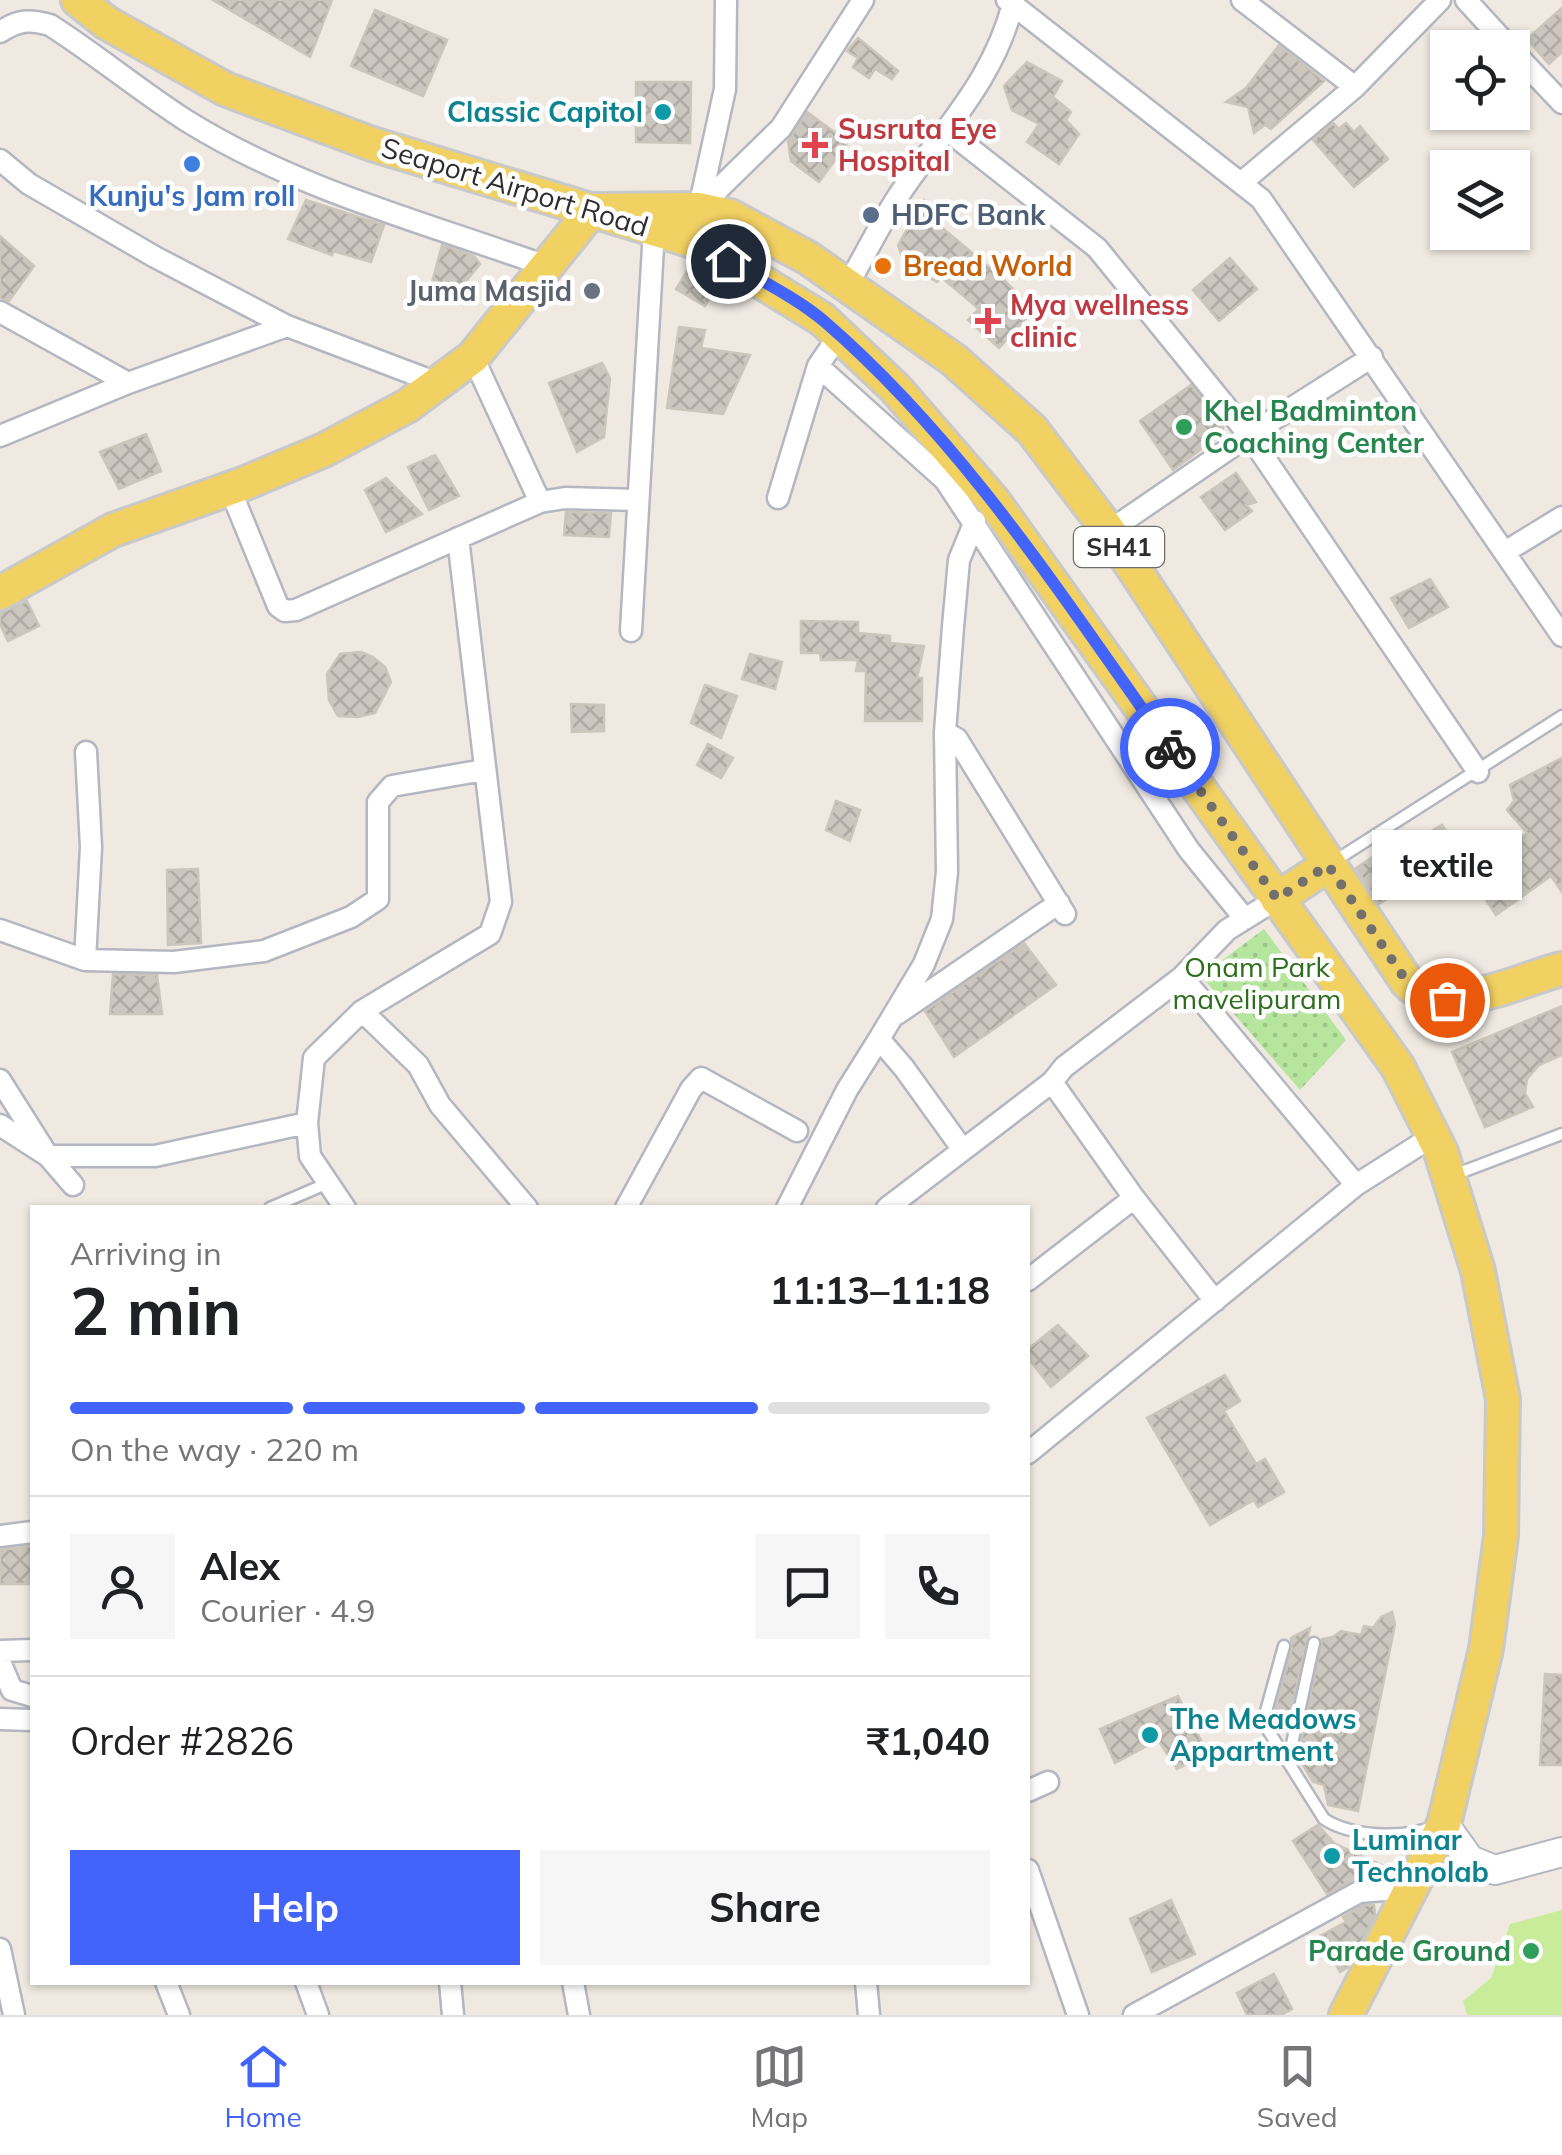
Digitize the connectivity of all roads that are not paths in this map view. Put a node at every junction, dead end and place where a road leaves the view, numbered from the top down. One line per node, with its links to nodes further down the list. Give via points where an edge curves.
1 (726, 0): 17 (street, via 725,90)
2 (863, 0): 17 (street, via 781,128)
3 (1242, 0): 11 (street)
4 (1440, 0): 11 (street)
5 (1466, 0): 8 (street)
6 (85, 2): 16 (main road, Seaport Airport Road, via 107,23 225,89 290,116)
7 (1018, 3): 13 (street, via 997,53); 15 (street)
8 (1494, 30)
9 (0, 32): 19 (street, via 17,21 50,25 188,121 266,162 350,199)
10 (1530, 69): 12 (street)
11 (1354, 87): 15 (street)
12 (1562, 103)
13 (948, 131): 20 (street, via 898,197); 29 (street, via 1097,248)
14 (0, 160): 22 (street, via 29,184)
15 (1241, 183): 25 (street, via 1261,199)
16 (592, 210): 17 (main road, SH41); 18 (main road, Seaport Airport Road); 19 (main road)
17 (698, 210): 20 (main road, SH41, via 730,216)
18 (654, 228): 23 (main road, Seaport Airport Road, via 696,242); 33 (street)
19 (546, 266): 24 (main road)
20 (848, 286): 37 (main road, SH41, via 954,360 1032,430)
21 (0, 312): 27 (street)
22 (287, 326): 27 (street); 28 (street)
23 (838, 335): 26 (street); 49 (main road, Seaport Airport Road, via 896,389 994,502)
24 (472, 357): 28 (main road); 34 (street)
25 (1372, 358): 29 (street); 39 (street)
26 (818, 366): 32 (street); 36 (street, via 945,480)
27 (128, 384): 30 (street)
28 (440, 384): 31 (main road, via 324,450)
29 (1249, 435): 37 (street); 47 (street)
30 (0, 436)
31 (230, 489): 38 (street, via 285,611); 40 (main road, via 113,530)
32 (778, 498)
33 (638, 500): 34 (street); 41 (street)
34 (540, 502): 38 (street)
35 (1562, 517): 39 (street)
36 (974, 520): 44 (street, via 958,560); 50 (street, via 1189,850)
37 (1109, 531): 48 (main road, SH41)
38 (458, 538): 46 (street)
39 (1505, 552): 42 (street)
40 (0, 594)
41 (631, 632)
42 (1562, 636)
43 (1562, 716): 47 (lane)
44 (945, 732): 56 (street, via 942,919); 56 (street, via 956,739 1062,909)
45 (86, 752): 52 (street, via 91,847)
46 (484, 770): 52 (street, via 392,786 378,802 378,899 351,917 264,951 174,962); 55 (street, via 501,902 490,934)
47 (1478, 772): 48 (lane)
48 (1328, 865): 49 (main road); 53 (main road, SH41, via 1418,994 1468,997)
49 (1277, 899): 50 (street); 64 (main road, Seaport Airport Road, via 1398,1068)
50 (1245, 919): 54 (street)
51 (0, 930): 52 (street)
52 (85, 960)
53 (1562, 969)
54 (1182, 977): 59 (street); 70 (street)
55 (362, 1011): 60 (street, via 314,1058); 74 (street, via 418,1066 440,1105)
56 (891, 1018): 57 (street)
57 (879, 1039): 65 (street); 76 (street)
58 (0, 1080): 66 (street)
59 (1052, 1082): 65 (street); 71 (street)
60 (307, 1123): 66 (street, via 156,1156); 68 (street, via 310,1156)
61 (1, 1128): 66 (street)
62 (797, 1130): 75 (street, via 702,1078)
63 (1562, 1134): 67 (lane)
64 (1434, 1136): 67 (main road, Seaport Airport Road); 70 (street)
65 (963, 1150): 77 (street)
66 (48, 1156): 69 (street)
67 (1448, 1178): 94 (main road, Seaport Airport Road, via 1478,1271 1503,1399 1501,1536 1488,1630)
68 (328, 1182): 72 (lane); 73 (street)
69 (73, 1185)
70 (1356, 1185): 79 (street)
71 (1134, 1198): 78 (street); 79 (street)
72 (277, 1205)
73 (344, 1205)
74 (523, 1205)
75 (628, 1205)
76 (789, 1205)
77 (890, 1205)
78 (1030, 1278)
79 (1215, 1301): 80 (street)
80 (1030, 1451)
81 (30, 1532): 82 (street)
82 (0, 1536)
83 (1314, 1643): 91 (lane)
84 (1284, 1646): 91 (lane, via 1263,1722)
85 (30, 1650): 86 (street)
86 (0, 1651)
87 (0, 1662): 88 (street, via 12,1690)
88 (30, 1695)
89 (0, 1719): 90 (street)
90 (30, 1720)
91 (1288, 1763): 94 (lane, via 1324,1819 1339,1829 1406,1832)
92 (1048, 1782): 93 (street)
93 (1030, 1790)
94 (1444, 1824): 95 (main road, via 1470,1860 1495,1870); 97 (main road, Seaport Airport Road)
95 (1562, 1852)
96 (1030, 1876): 111 (street)
97 (1410, 1888): 112 (street, via 1359,1892); 113 (main road, Seaport Airport Road)
98 (0, 1949): 99 (street)
99 (4, 1978): 105 (street)
100 (167, 1985): 106 (street)
101 (307, 1985): 107 (street)
102 (450, 1985): 108 (street)
103 (574, 1985): 109 (street)
104 (866, 1985): 110 (street)
105 (14, 2015)
106 (179, 2015)
107 (318, 2015)
108 (454, 2015)
109 (579, 2015)
110 (869, 2015)
111 (1078, 2015)
112 (1134, 2015)
113 (1346, 2015)

